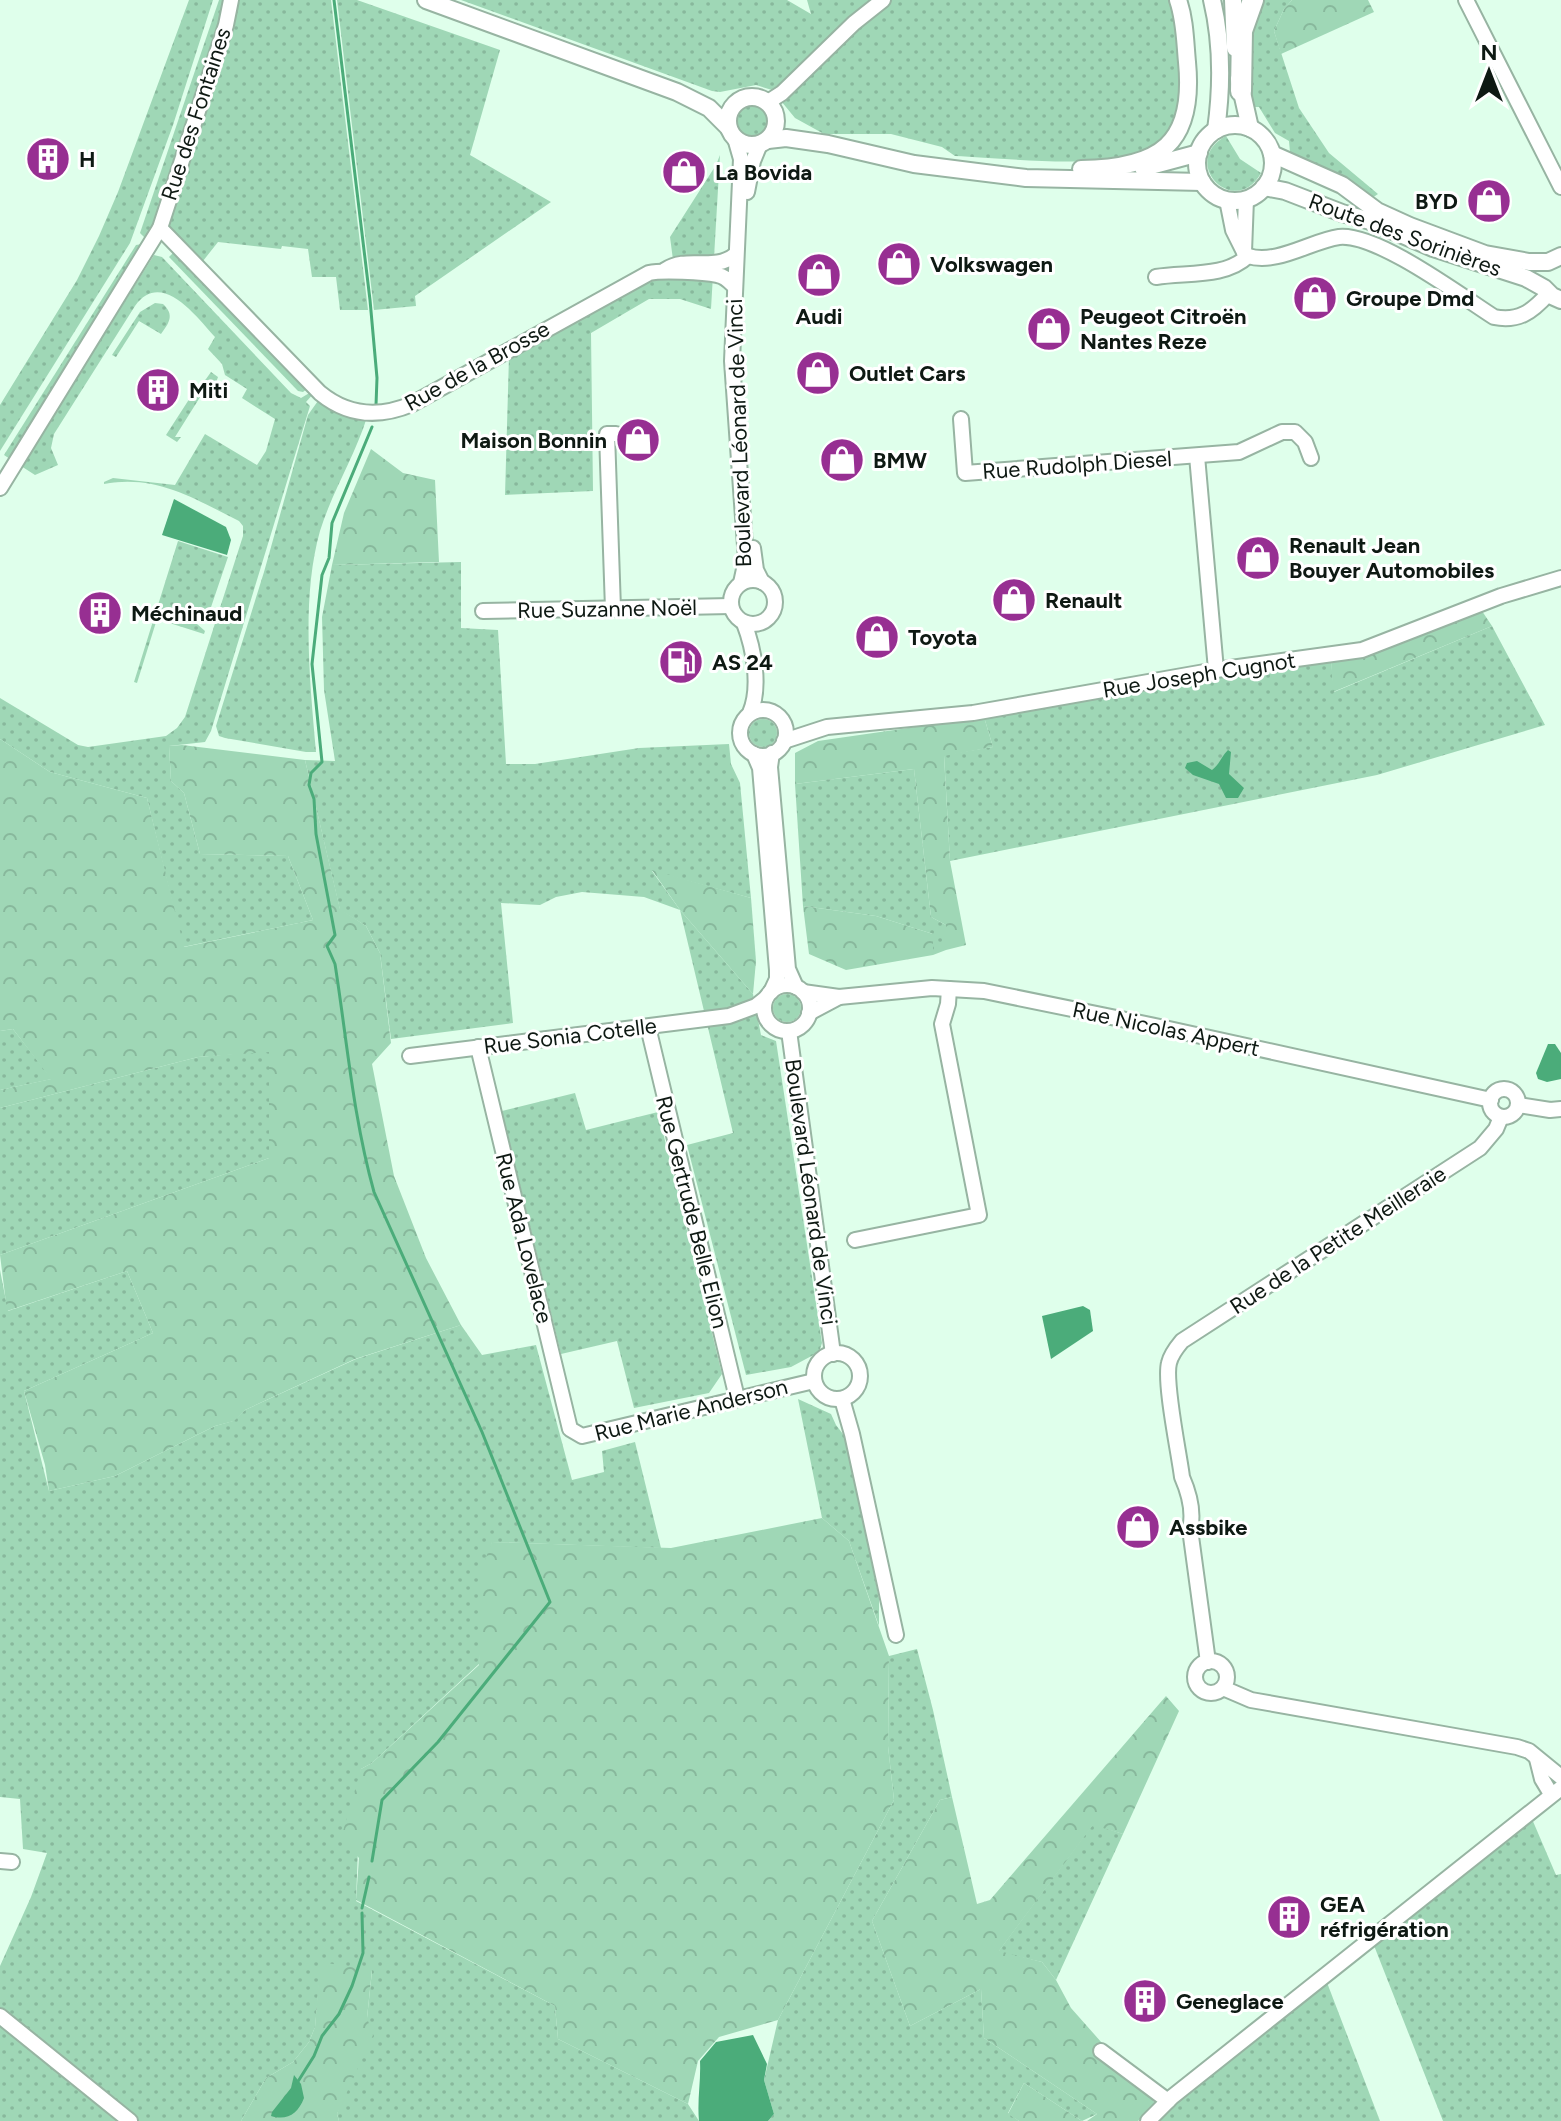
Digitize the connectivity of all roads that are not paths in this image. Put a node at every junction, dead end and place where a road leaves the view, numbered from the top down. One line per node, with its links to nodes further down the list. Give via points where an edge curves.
1 (231, 0): 28 (street, Rue des Fontaines)
2 (426, 0): 10 (main road)
3 (883, 0): 12 (street)
4 (1178, 0): 21 (main road, via 1189,103 1164,148 1122,166)
5 (1212, 0): 6 (main road); 15 (main road, via 1220,63)
6 (1230, 0): 9 (main road)
7 (1253, 0): 9 (highway, via 1242,31)
8 (1466, 0): 25 (street)
9 (1241, 91): 14 (main road)
10 (677, 92): 11 (main road); 16 (main road, via 709,108)
11 (738, 101): 12 (main road, via 753,96); 16 (main road, via 729,113)
12 (768, 102): 13 (main road)
13 (776, 119): 17 (main road); 18 (main road)
14 (1250, 128): 15 (main road); 20 (main road)
15 (1216, 130): 19 (main road)
16 (732, 133): 17 (main road, via 747,145); 30 (street, Boulevard Léonard de Vinci, via 741,159)
17 (764, 142): 18 (main road, via 786,138); 42 (street, Boulevard Léonard de Vinci, via 747,189 741,361 754,559)
18 (828, 144): 22 (main road)
19 (1199, 153): 21 (main road, via 1102,173); 23 (main road)
20 (1272, 154): 24 (main road, via 1273,169); 31 (main road, Route des Sorinières, via 1342,185 1377,211 1410,226 1497,257)
21 (1002, 169): 22 (main road)
22 (956, 170): 23 (main road, via 1026,178)
23 (1202, 182): 27 (main road)
24 (1264, 187): 26 (main road); 35 (main road, Route des Sorinières, via 1526,278)
25 (1561, 187)
26 (1246, 199): 27 (main road); 29 (street)
27 (1227, 200): 29 (street, via 1233,230)
28 (160, 228): 32 (street, Rue de la Brosse, via 320,393 348,410 370,414 412,404 621,286); 40 (street, Rue des Fontaines)
29 (1246, 254): 33 (street, via 1240,264 1224,269); 35 (street, via 1262,258 1346,237 1405,260 1494,317 1518,319)
30 (735, 255): 32 (street, Rue de la Brosse, via 724,262 683,262); 34 (street, Boulevard Léonard de Vinci)
31 (1554, 259): 35 (main road, Route des Sorinières, via 1542,272)
32 (665, 270): 34 (street, Rue de la Brosse, via 718,275)
33 (1156, 277)
34 (734, 286): 43 (street, Boulevard Léonard de Vinci, via 732,361 746,560)
35 (1551, 294)
36 (961, 419): 38 (street, Rue Rudolph Diesel, via 965,473)
37 (616, 434): 45 (street, via 607,434)
38 (1197, 456): 39 (street, Rue Rudolph Diesel, via 1239,452 1282,432 1295,432); 49 (street, Rue Rudolph Diesel)
39 (1311, 458)
40 (0, 488)
41 (1561, 578): 49 (street, Rue Joseph Cugnot, via 1362,650)
42 (762, 582): 43 (street); 48 (street, via 775,603)
43 (741, 583): 44 (street, via 732,593)
44 (731, 606): 45 (street, Rue Suzanne Noël); 47 (street)
45 (613, 609): 46 (street, Rue Suzanne Noël)
46 (483, 611)
47 (744, 623): 48 (street); 50 (street, via 755,690)
48 (763, 623): 51 (street, via 764,690)
49 (1216, 670): 52 (street, Rue Joseph Cugnot, via 973,713)
50 (750, 713): 51 (street, via 763,710); 55 (street, via 740,733)
51 (776, 716): 52 (street, Rue Joseph Cugnot); 53 (street, via 785,731)
52 (827, 727): 53 (street, Rue Joseph Cugnot)
53 (784, 741): 54 (street)
54 (772, 753): 55 (street); 57 (street, via 788,969)
55 (754, 754): 58 (street, via 760,768 777,970)
56 (949, 989): 59 (street, Rue Nicolas Appert); 67 (street, Rue Nicolas Appert, via 1062,1006); 71 (street, via 942,1024 979,1215)
57 (799, 990): 58 (street, via 782,986); 59 (street); 60 (street, via 807,998)
58 (768, 995): 61 (street); 62 (street)
59 (839, 997): 60 (street)
60 (809, 1013): 64 (street, via 802,1025)
61 (729, 1016): 62 (street); 63 (street, Rue Sonia Cotelle)
62 (767, 1021): 64 (street)
63 (648, 1027): 65 (street, Rue Sonia Cotelle); 74 (street, Rue Gertrude Belle Elion)
64 (789, 1031): 72 (street, Boulevard Léonard de Vinci)
65 (478, 1047): 66 (street, Rue Sonia Cotelle); 76 (street, Rue Ada Lovelace)
66 (410, 1056)
67 (1491, 1100): 68 (street, via 1496,1092 1509,1090); 70 (street, via 1494,1113)
68 (1518, 1105): 69 (street); 70 (street, via 1513,1115)
69 (1561, 1109)
70 (1501, 1117): 78 (street, Rue de la Petite Meilleraie, via 1480,1148 1182,1341 1170,1359 1182,1506 1190,1529)
71 (855, 1240)
72 (833, 1354): 73 (street, Boulevard Léonard de Vinci, via 819,1361); 75 (street, Boulevard Léonard de Vinci, via 851,1358 859,1369 857,1387)
73 (814, 1381): 74 (street, Rue Marie Anderson); 75 (street, via 824,1395)
74 (737, 1398): 76 (street, Rue Marie Anderson, via 582,1436)
75 (842, 1399): 77 (street)
76 (570, 1429)
77 (896, 1635)
78 (1208, 1662): 79 (street, via 1224,1669); 79 (street, via 1197,1671 1197,1685 1210,1693)
79 (1223, 1688): 80 (street, via 1251,1700 1517,1747)
80 (1537, 1759): 81 (street); 82 (street, via 1542,1779)
81 (1561, 1777)
82 (1556, 1791): 85 (street)
83 (0, 2016): 86 (street)
84 (1101, 2051): 85 (street)
85 (1168, 2101): 87 (street)
86 (130, 2121)
87 (1148, 2121)

